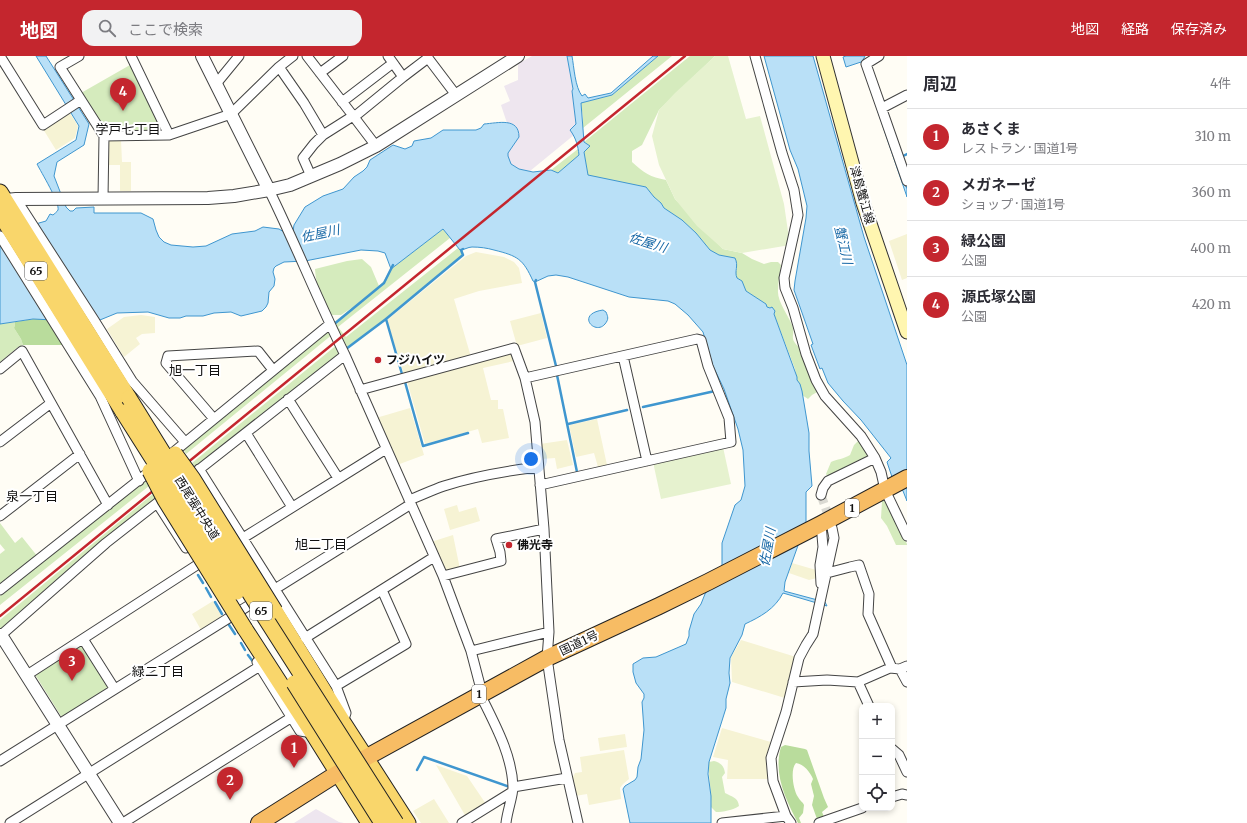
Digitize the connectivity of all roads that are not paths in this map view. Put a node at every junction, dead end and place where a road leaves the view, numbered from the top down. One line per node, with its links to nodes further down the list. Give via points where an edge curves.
1 (0, 56): 21 (street, via 43,125)
2 (79, 56): 21 (street, via 60,67)
3 (131, 56): 26 (street)
4 (202, 56): 18 (street)
5 (239, 56): 18 (street)
6 (293, 56): 15 (street)
7 (308, 56): 16 (street)
8 (343, 56): 16 (street)
9 (518, 56): 19 (street)
10 (755, 56): 57 (street, via 794,190 798,215 784,278 785,288 816,380 825,396 861,436)
11 (823, 56): 38 (main road, 津島蟹江線, via 863,203)
12 (428, 57): 17 (street); 19 (street)
13 (873, 58): 23 (street, via 866,64)
14 (390, 59): 17 (street); 22 (street)
15 (279, 67): 24 (street); 27 (street)
16 (320, 73): 22 (street)
17 (403, 77): 25 (street)
18 (216, 84): 24 (street)
19 (456, 95): 29 (street)
20 (907, 95): 23 (street)
21 (79, 102): 28 (street)
22 (342, 102): 25 (street)
23 (882, 108): 31 (street)
24 (231, 114): 26 (street); 32 (street)
25 (353, 117): 27 (street); 29 (street)
26 (170, 135): 28 (street)
27 (323, 135): 30 (street, via 303,158)
28 (104, 136): 33 (street)
29 (376, 146): 30 (street)
30 (311, 176): 32 (street)
31 (907, 181)
32 (269, 190): 33 (street, via 208,198); 37 (street)
33 (103, 198): 34 (street, via 52,199)
34 (8, 206): 36 (main road, 西尾張中央道 / 65)
35 (0, 236): 51 (street, via 100,396)
36 (83, 323): 45 (main road, 西尾張中央道 / 65); 48 (street); 49 (main road, 西尾張中央道 / 65)
37 (330, 324): 39 (street); 42 (street)
38 (907, 332)
39 (345, 355): 44 (street); 46 (street)
40 (623, 356): 43 (street); 58 (street); 58 (street, via 701,340 728,418 731,442)
41 (0, 369): 47 (street, via 22,351)
42 (273, 370): 50 (street); 50 (street, via 258,351 168,356 166,363)
43 (525, 378): 44 (street, via 514,348); 59 (street, via 535,422)
44 (360, 390): 55 (street)
45 (129, 398): 102 (main road, 65, bridge, via 159,431 193,479); 123 (main road, 西尾張中央道 / 65, bridge)
46 (288, 399): 52 (street); 61 (street)
47 (51, 403): 53 (street); 56 (street)
48 (151, 404): 51 (street); 54 (street)
49 (123, 412): 104 (main road, 65, bridge, via 126,426 165,500); 122 (main road, 西尾張中央道 / 65, bridge)
50 (214, 419): 54 (street)
51 (116, 431): 63 (street)
52 (246, 433): 60 (street); 70 (street)
53 (0, 442)
54 (185, 442): 63 (street)
55 (386, 448): 61 (street); 67 (street)
56 (80, 454): 69 (street); 71 (street)
57 (875, 458): 65 (street); 66 (street, via 828,481)
58 (647, 461): 64 (street)
59 (538, 467): 64 (street); 67 (street, via 500,471 475,477 443,486)
60 (199, 469): 68 (street); 75 (street)
61 (338, 478): 70 (street)
62 (907, 478): 65 (highway, 国道1号 / 1)
63 (139, 480): 69 (street)
64 (540, 485): 73 (street)
65 (885, 490): 72 (highway, 国道1号 / 1); 74 (street)
66 (821, 495)
67 (410, 502): 76 (street); 81 (street)
68 (157, 503): 77 (street); 86 (street, via 106,543)
69 (108, 505): 80 (street)
70 (292, 507): 75 (street)
71 (0, 516)
72 (824, 526): 78 (street, via 834,538); 83 (street); 90 (highway, 国道1号 / 1)
73 (544, 529): 79 (street, via 496,539 501,561); 85 (street)
74 (907, 536)
75 (243, 538): 81 (street)
76 (434, 557): 79 (street); 82 (street)
77 (197, 565): 84 (street); 88 (street)
78 (827, 573): 83 (street); 92 (street, via 859,565 870,594 868,614)
79 (443, 576): 89 (street)
80 (0, 590)
81 (275, 590): 84 (street); 87 (street)
82 (382, 590): 87 (street); 97 (street, via 406,644)
83 (820, 601): 94 (street, via 813,634 799,658)
84 (230, 617): 91 (street); 98 (street)
85 (549, 632): 89 (street); 90 (street)
86 (1, 635): 93 (street)
87 (305, 638): 97 (street)
88 (83, 639): 93 (street); 98 (street)
89 (471, 651): 99 (street)
90 (547, 658): 99 (highway, 国道1号 / 1); 111 (street)
91 (260, 666): 101 (street); 109 (street)
92 (900, 668): 95 (street, via 890,668); 96 (street)
93 (27, 675): 103 (street)
94 (793, 682): 95 (street); 116 (street, via 771,758 773,781)
95 (858, 682): 100 (street)
96 (907, 682)
97 (336, 686): 102 (street, via 346,713)
98 (114, 688): 103 (street)
99 (481, 694): 107 (highway, 国道1号 / 1); 112 (street, via 508,759)
100 (868, 703)
101 (292, 717): 104 (street, via 300,731); 119 (street)
102 (343, 722): 107 (main road, 65)
103 (58, 724): 106 (street); 109 (street)
104 (313, 733): 110 (main road, 65)
105 (895, 751): 108 (street)
106 (1, 757)
107 (367, 757): 110 (highway, 国道1号 / 1); 124 (main road, 65)
108 (907, 772)
109 (89, 773): 117 (street); 118 (street)
110 (338, 773): 120 (highway, 国道1号 / 1); 121 (main road, 65)
111 (567, 778): 112 (street); 127 (street)
112 (512, 790): 125 (street); 126 (street)
113 (907, 795): 114 (street)
114 (895, 796)
115 (859, 809): 129 (street)
116 (789, 820): 128 (street)
117 (10, 823)
118 (120, 823)
119 (123, 823)
120 (260, 823)
121 (369, 823)
122 (382, 823)
123 (396, 823)
124 (408, 823)
125 (462, 823)
126 (506, 823)
127 (578, 823)
128 (722, 823)
129 (819, 823)

